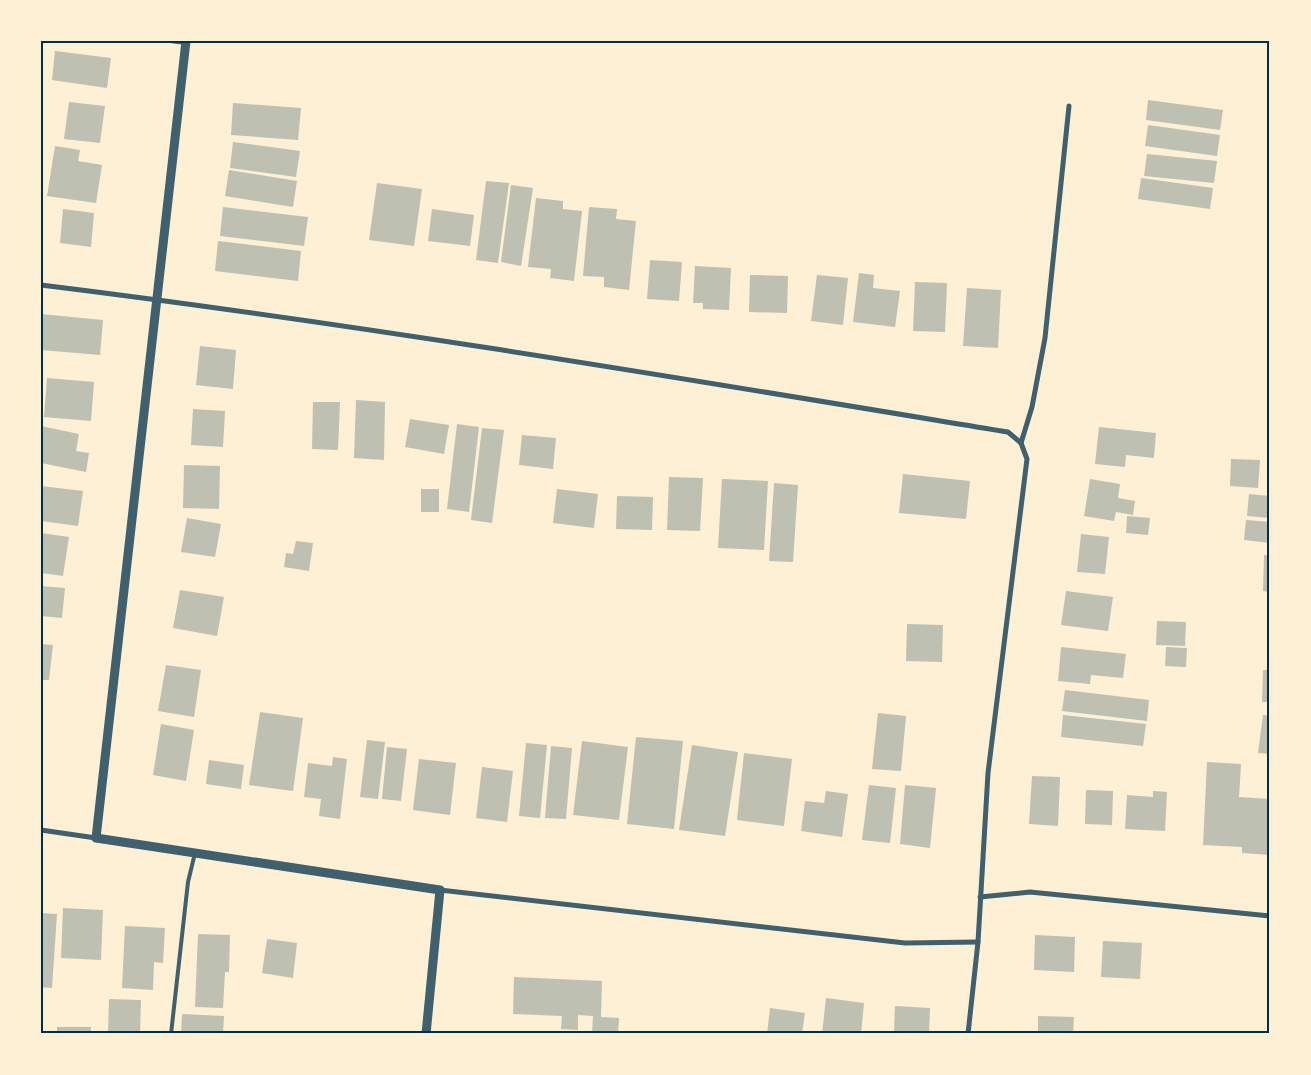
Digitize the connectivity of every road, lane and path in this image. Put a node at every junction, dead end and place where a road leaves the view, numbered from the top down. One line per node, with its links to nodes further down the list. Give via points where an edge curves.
1 (170, 41): 2 (lane)
2 (186, 42): 5 (street)
3 (1069, 106): 6 (street, via 1045,338 1032,407)
4 (41, 284): 5 (street)
5 (157, 299): 6 (street, via 607,366 998,430 1008,432); 8 (street)
6 (1021, 443): 11 (street, via 1027,459 988,773)
7 (41, 830): 8 (street)
8 (96, 838): 9 (street)
9 (196, 853): 10 (street); 14 (lane, via 188,882)
10 (440, 890): 13 (street, via 905,943); 15 (street)
11 (980, 897): 12 (street, via 1030,892); 13 (street)
12 (1270, 916)
13 (978, 942): 16 (street)
14 (171, 1034)
15 (426, 1034)
16 (968, 1034)

